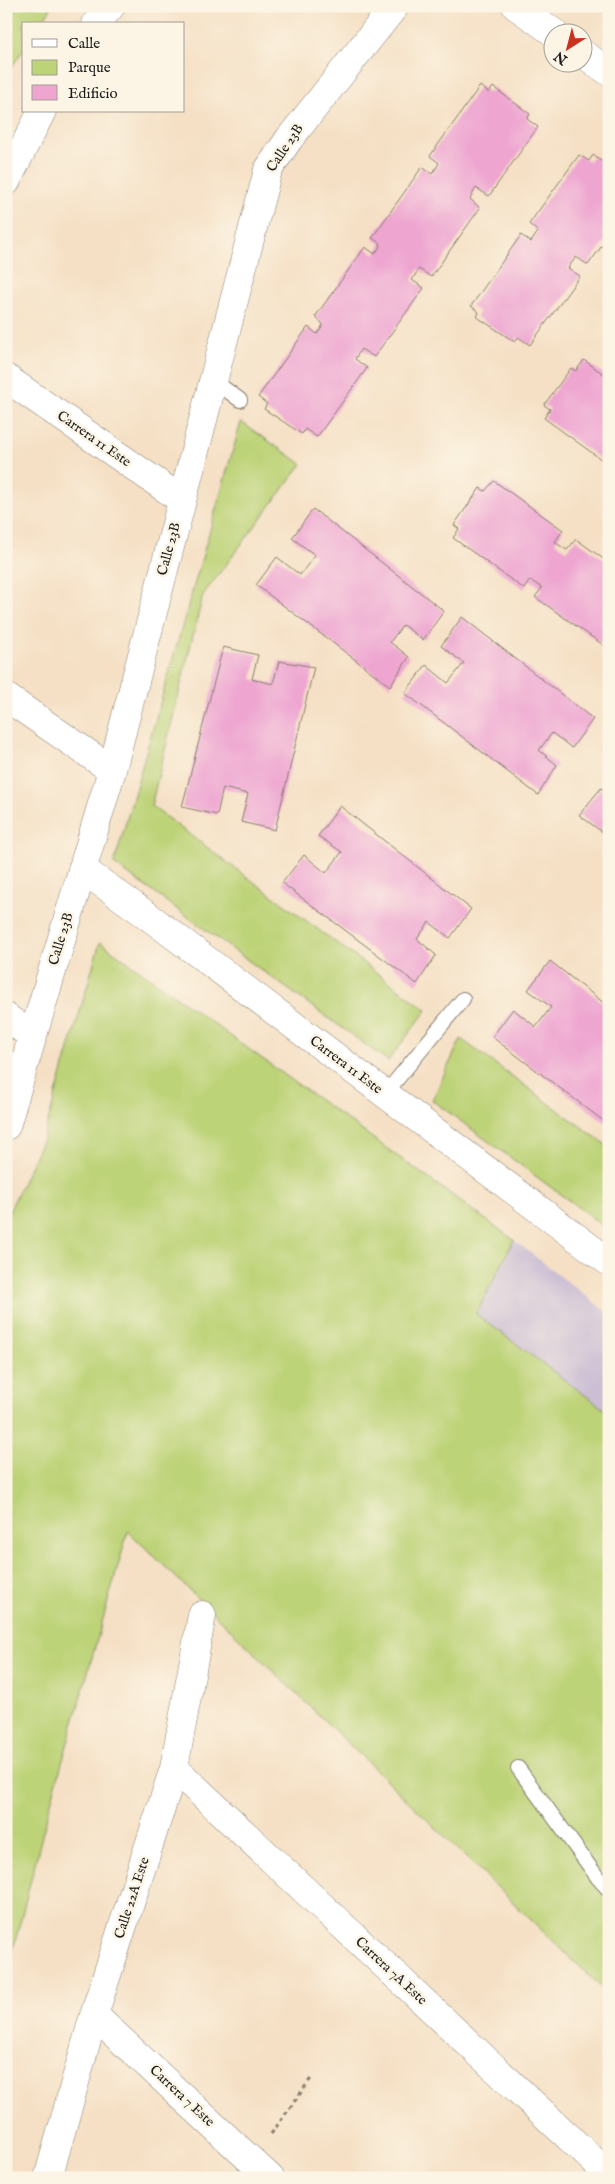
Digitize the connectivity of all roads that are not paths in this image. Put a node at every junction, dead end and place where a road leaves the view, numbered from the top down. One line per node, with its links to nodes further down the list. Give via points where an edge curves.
1 (111, 6): 4 (street)
2 (395, 6): 11 (street, Calle 23B, via 268,170)
3 (516, 6): 5 (street)
4 (98, 22)
5 (542, 24)
6 (592, 60): 7 (street)
7 (609, 72)
8 (41, 112): 9 (street)
9 (6, 182)
10 (6, 378): 13 (street, Carrera 11 Este)
11 (213, 380): 12 (lane); 13 (street, Calle 23B)
12 (240, 400)
13 (182, 500): 15 (street, Calle 23B)
14 (6, 697): 15 (street)
15 (112, 770): 16 (street, Calle 23B)
16 (82, 869): 19 (street, Calle 23B); 20 (street, Carrera 11 Este)
17 (462, 999): 20 (lane)
18 (6, 1017): 19 (street)
19 (32, 1036): 21 (street, Calle 23B)
20 (385, 1094): 22 (street, Carrera 11 Este)
21 (6, 1126)
22 (609, 1262)
23 (202, 1615): 24 (street, Calle 22A Este)
24 (174, 1768): 27 (street, Calle 22A Este); 29 (street, Carrera 7A Este)
25 (518, 1768): 26 (lane)
26 (609, 1890)
27 (94, 2015): 28 (street, Carrera 7 Este); 30 (street, Calle 22A Este)
28 (261, 2169)
29 (609, 2175)
30 (48, 2178)

